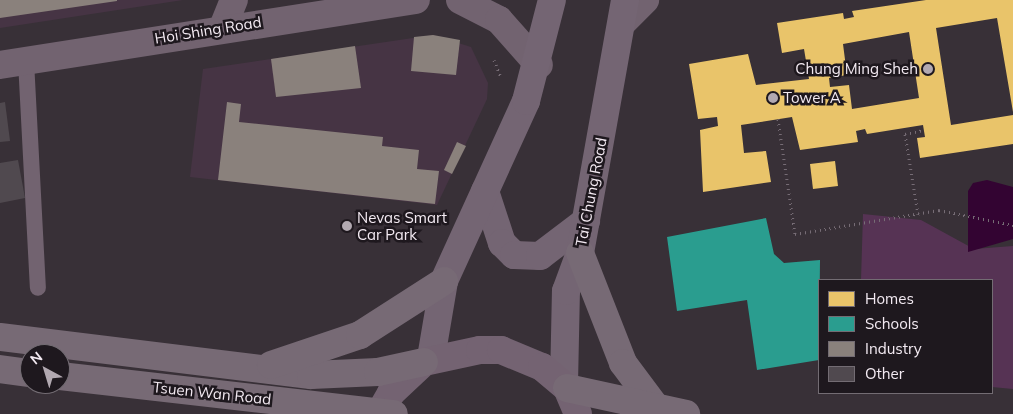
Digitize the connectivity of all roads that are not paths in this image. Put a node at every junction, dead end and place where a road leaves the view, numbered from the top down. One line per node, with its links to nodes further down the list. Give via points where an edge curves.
1 (234, 0): 7 (street)
2 (416, 0): 7 (street, Hoi Shing Road)
3 (460, 0): 9 (street, via 499,20)
4 (552, 0): 9 (main road)
5 (646, 0): 6 (street)
6 (625, 11): 11 (main road, Tai Chung Road)
7 (223, 27): 8 (street, Hoi Shing Road)
8 (13, 63): 14 (lane)
9 (539, 65): 10 (main road)
10 (485, 190): 11 (main road, via 502,243 514,255 540,256); 13 (main road)
11 (586, 221): 12 (main road, Tai Chung Road)
12 (580, 253): 21 (main road, Tai Chung Road, via 566,291); 22 (highway, via 623,362)
13 (444, 281): 16 (main road); 17 (highway, via 360,335)
14 (38, 288)
15 (0, 337): 17 (highway)
16 (427, 360): 17 (highway, via 340,377); 21 (main road, via 501,350 522,356); 23 (main road, via 404,379)
17 (260, 368)
18 (0, 369): 19 (highway)
19 (20, 372)
20 (70, 377): 24 (highway, Tsuen Wan Road)
21 (566, 386): 22 (highway); 25 (main road)
22 (655, 406): 26 (highway)
23 (379, 414)
24 (394, 414)
25 (578, 414)
26 (686, 414)

